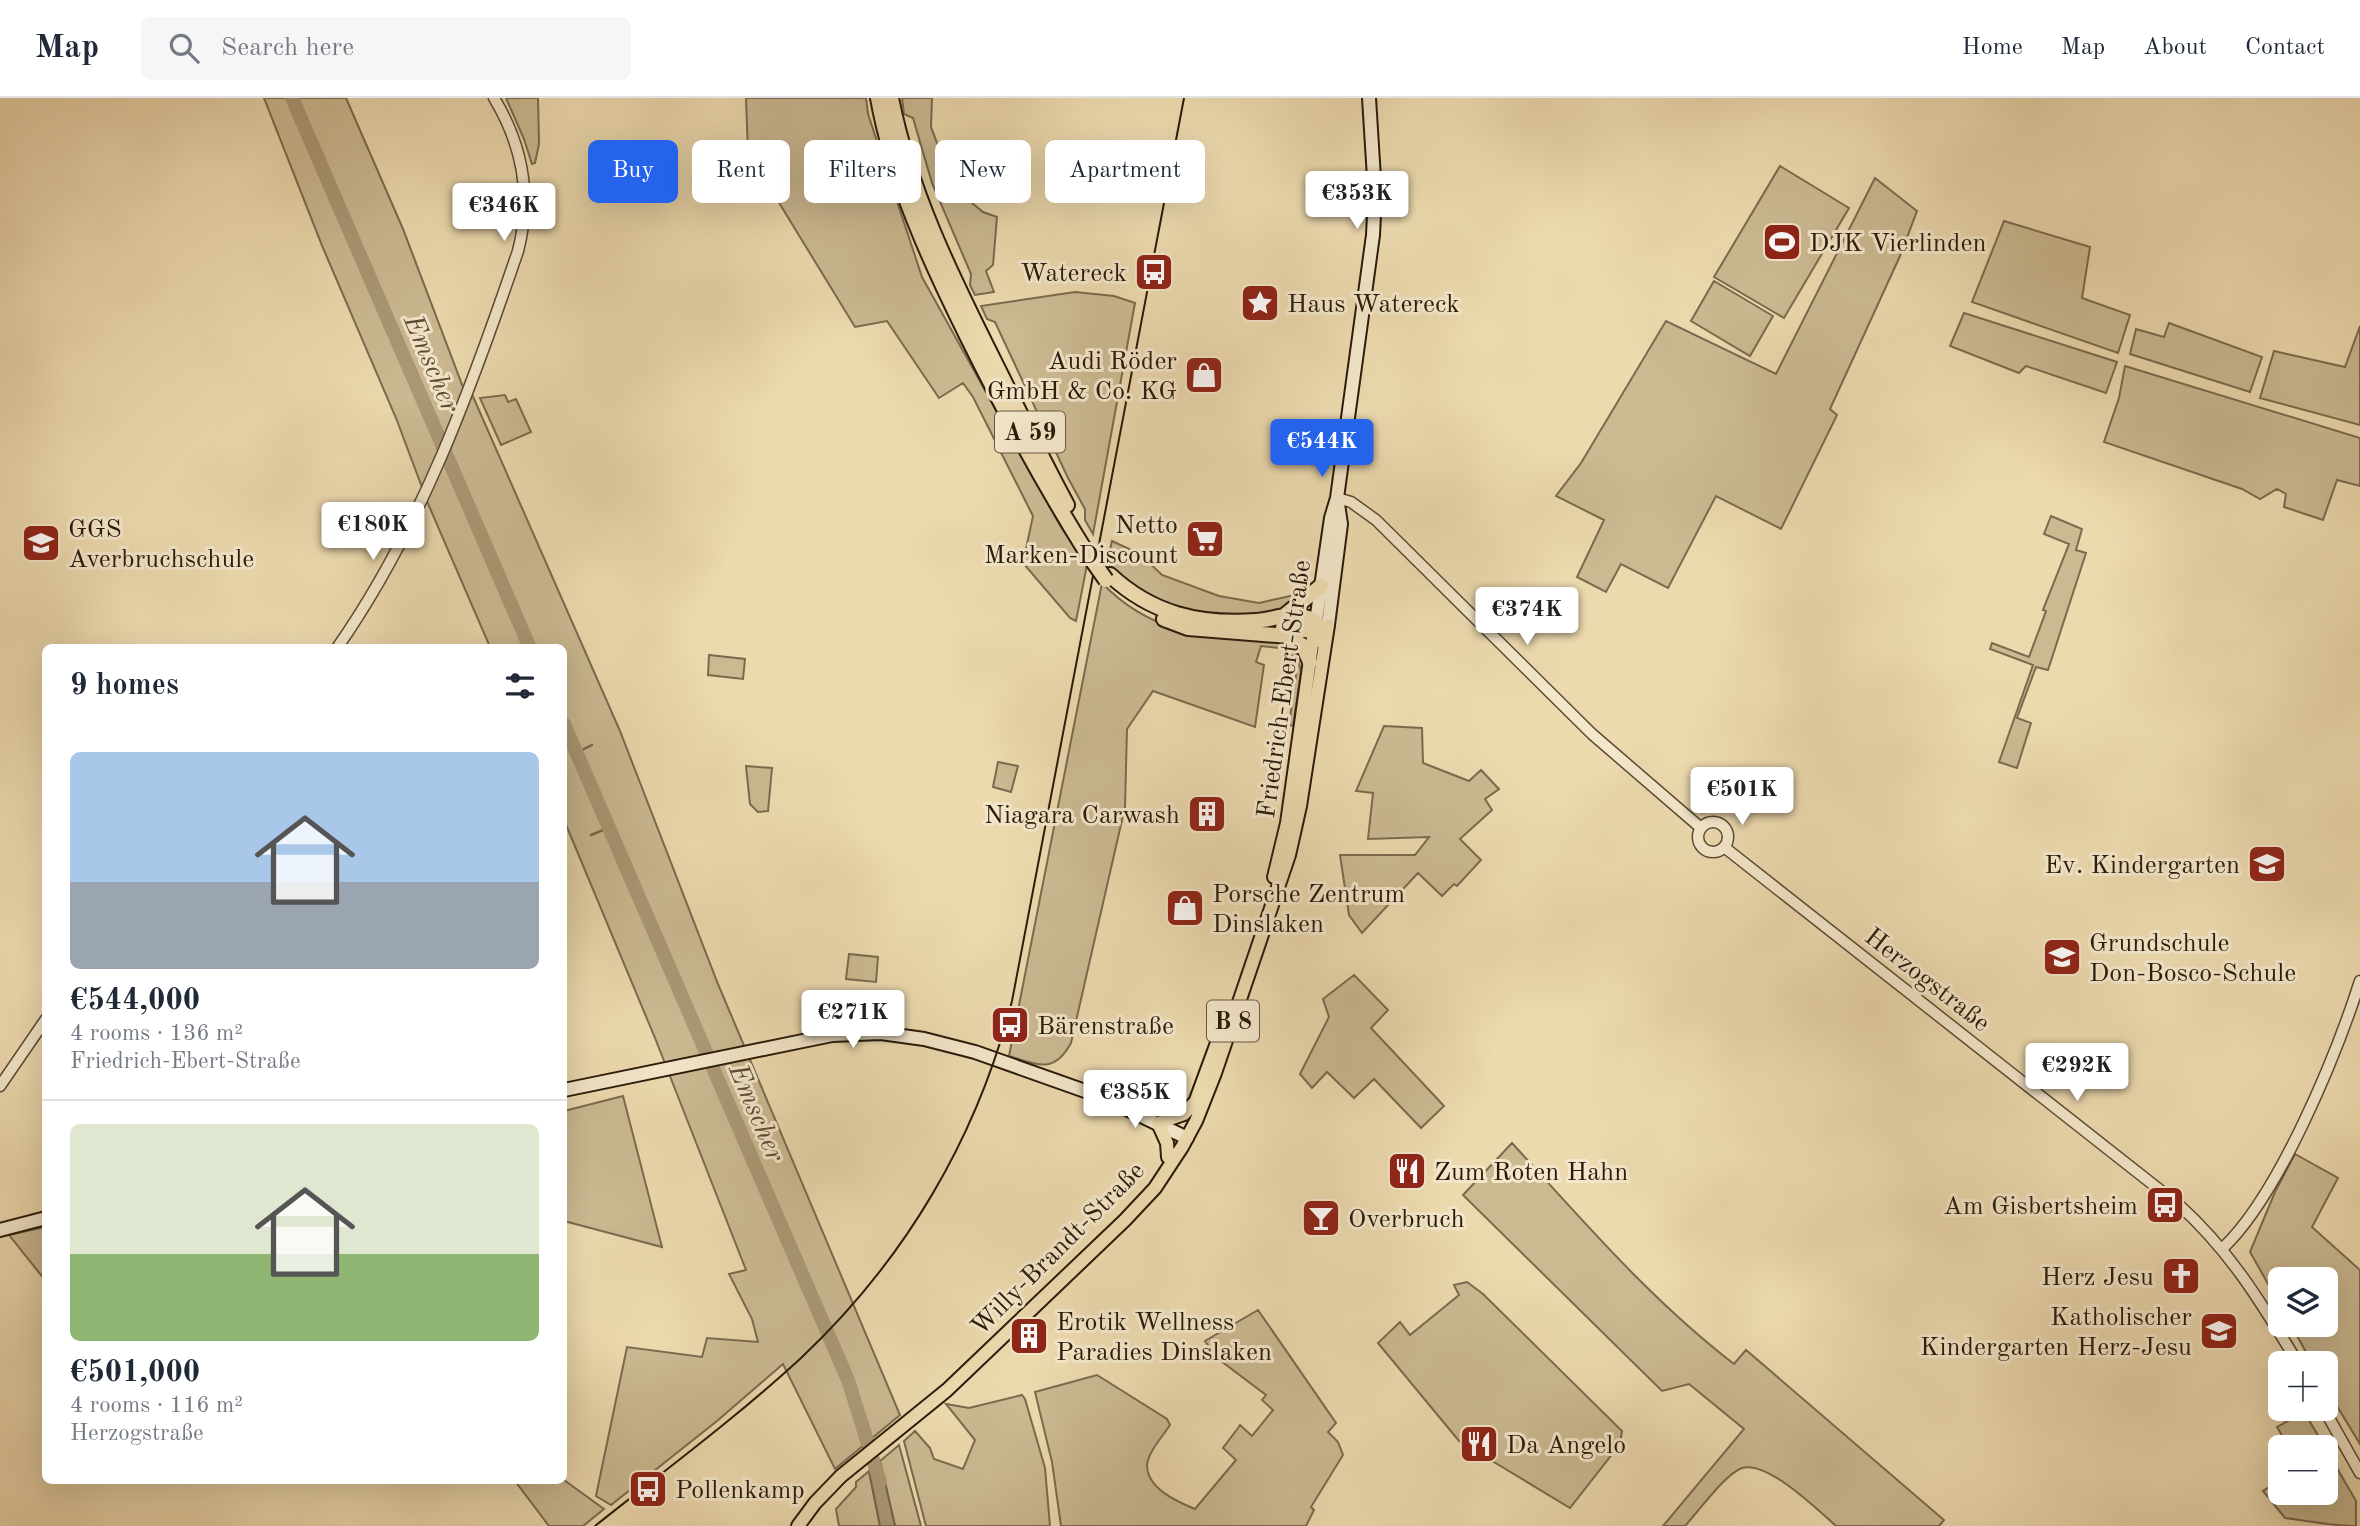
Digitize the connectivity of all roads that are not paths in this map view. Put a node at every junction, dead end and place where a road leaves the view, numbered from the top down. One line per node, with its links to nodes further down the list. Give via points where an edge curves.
1 (494, 98): 12 (street, via 518,150 525,224 458,420 379,581)
2 (878, 98): 5 (highway, A 59, via 908,204)
3 (891, 98): 5 (highway, A 59)
4 (1369, 98): 6 (main road, Friedrich-Ebert-Straße, via 1373,235)
5 (953, 293): 7 (highway, A 59, via 1087,548)
6 (1337, 498): 8 (main road, Friedrich-Ebert-Straße); 11 (main road, Friedrich-Ebert-Straße, via 1341,524); 14 (street, via 1376,520 1592,734)
7 (1108, 577): 9 (highway, A 59, via 1150,605 1184,616 1236,621); 10 (highway, A 59, via 1132,603)
8 (1321, 586): 9 (highway); 11 (main road, Friedrich-Ebert-Straße)
9 (1283, 617): 11 (highway, via 1298,615)
10 (1160, 618): 11 (highway, via 1193,624); 13 (highway, via 1188,628 1289,636 1303,646)
11 (1320, 629): 13 (main road, Friedrich-Ebert-Straße / B 8); 17 (main road, Friedrich-Ebert-Straße / B 8, via 1299,782 1301,797)
12 (340, 644)
13 (1310, 662): 16 (main road, Friedrich-Ebert-Straße / B 8, via 1287,823)
14 (1701, 828): 15 (street, via 1698,842 1704,849 1714,852); 15 (street, via 1713,821 1722,825 1728,833)
15 (1724, 847): 28 (street, Herzogstraße, via 2179,1205)
16 (1271, 886): 22 (main road, Willy-Brandt-Straße / B 8)
17 (1275, 902): 24 (main road, Willy-Brandt-Straße / B 8, via 1215,1073)
18 (2360, 981): 28 (street, via 2327,1067 2280,1166 2242,1229)
19 (42, 1025): 20 (street)
20 (0, 1086)
21 (567, 1089): 23 (main road, via 832,1035 881,1033 975,1052 1091,1093)
22 (1194, 1102): 23 (main road, via 1184,1114); 24 (main road, Willy-Brandt-Straße / B 8)
23 (1158, 1123): 24 (main road); 25 (main road)
24 (1184, 1136): 25 (main road, Willy-Brandt-Straße / B 8); 29 (main road, Willy-Brandt-Straße / B 8, via 1154,1188)
25 (1168, 1157): 29 (main road, B 8)
26 (42, 1219): 27 (main road)
27 (0, 1230)
28 (2223, 1248): 30 (street, Herzogstraße)
29 (1084, 1257): 32 (main road, Willy-Brandt-Straße / B 8, via 947,1390)
30 (2291, 1351)
31 (2331, 1421): 33 (street)
32 (856, 1466): 34 (main road, Willy-Brandt-Straße / B 8, via 824,1492); 35 (main road, Willy-Brandt-Straße / B 8)
33 (2360, 1473)
34 (798, 1526)
35 (807, 1526)

